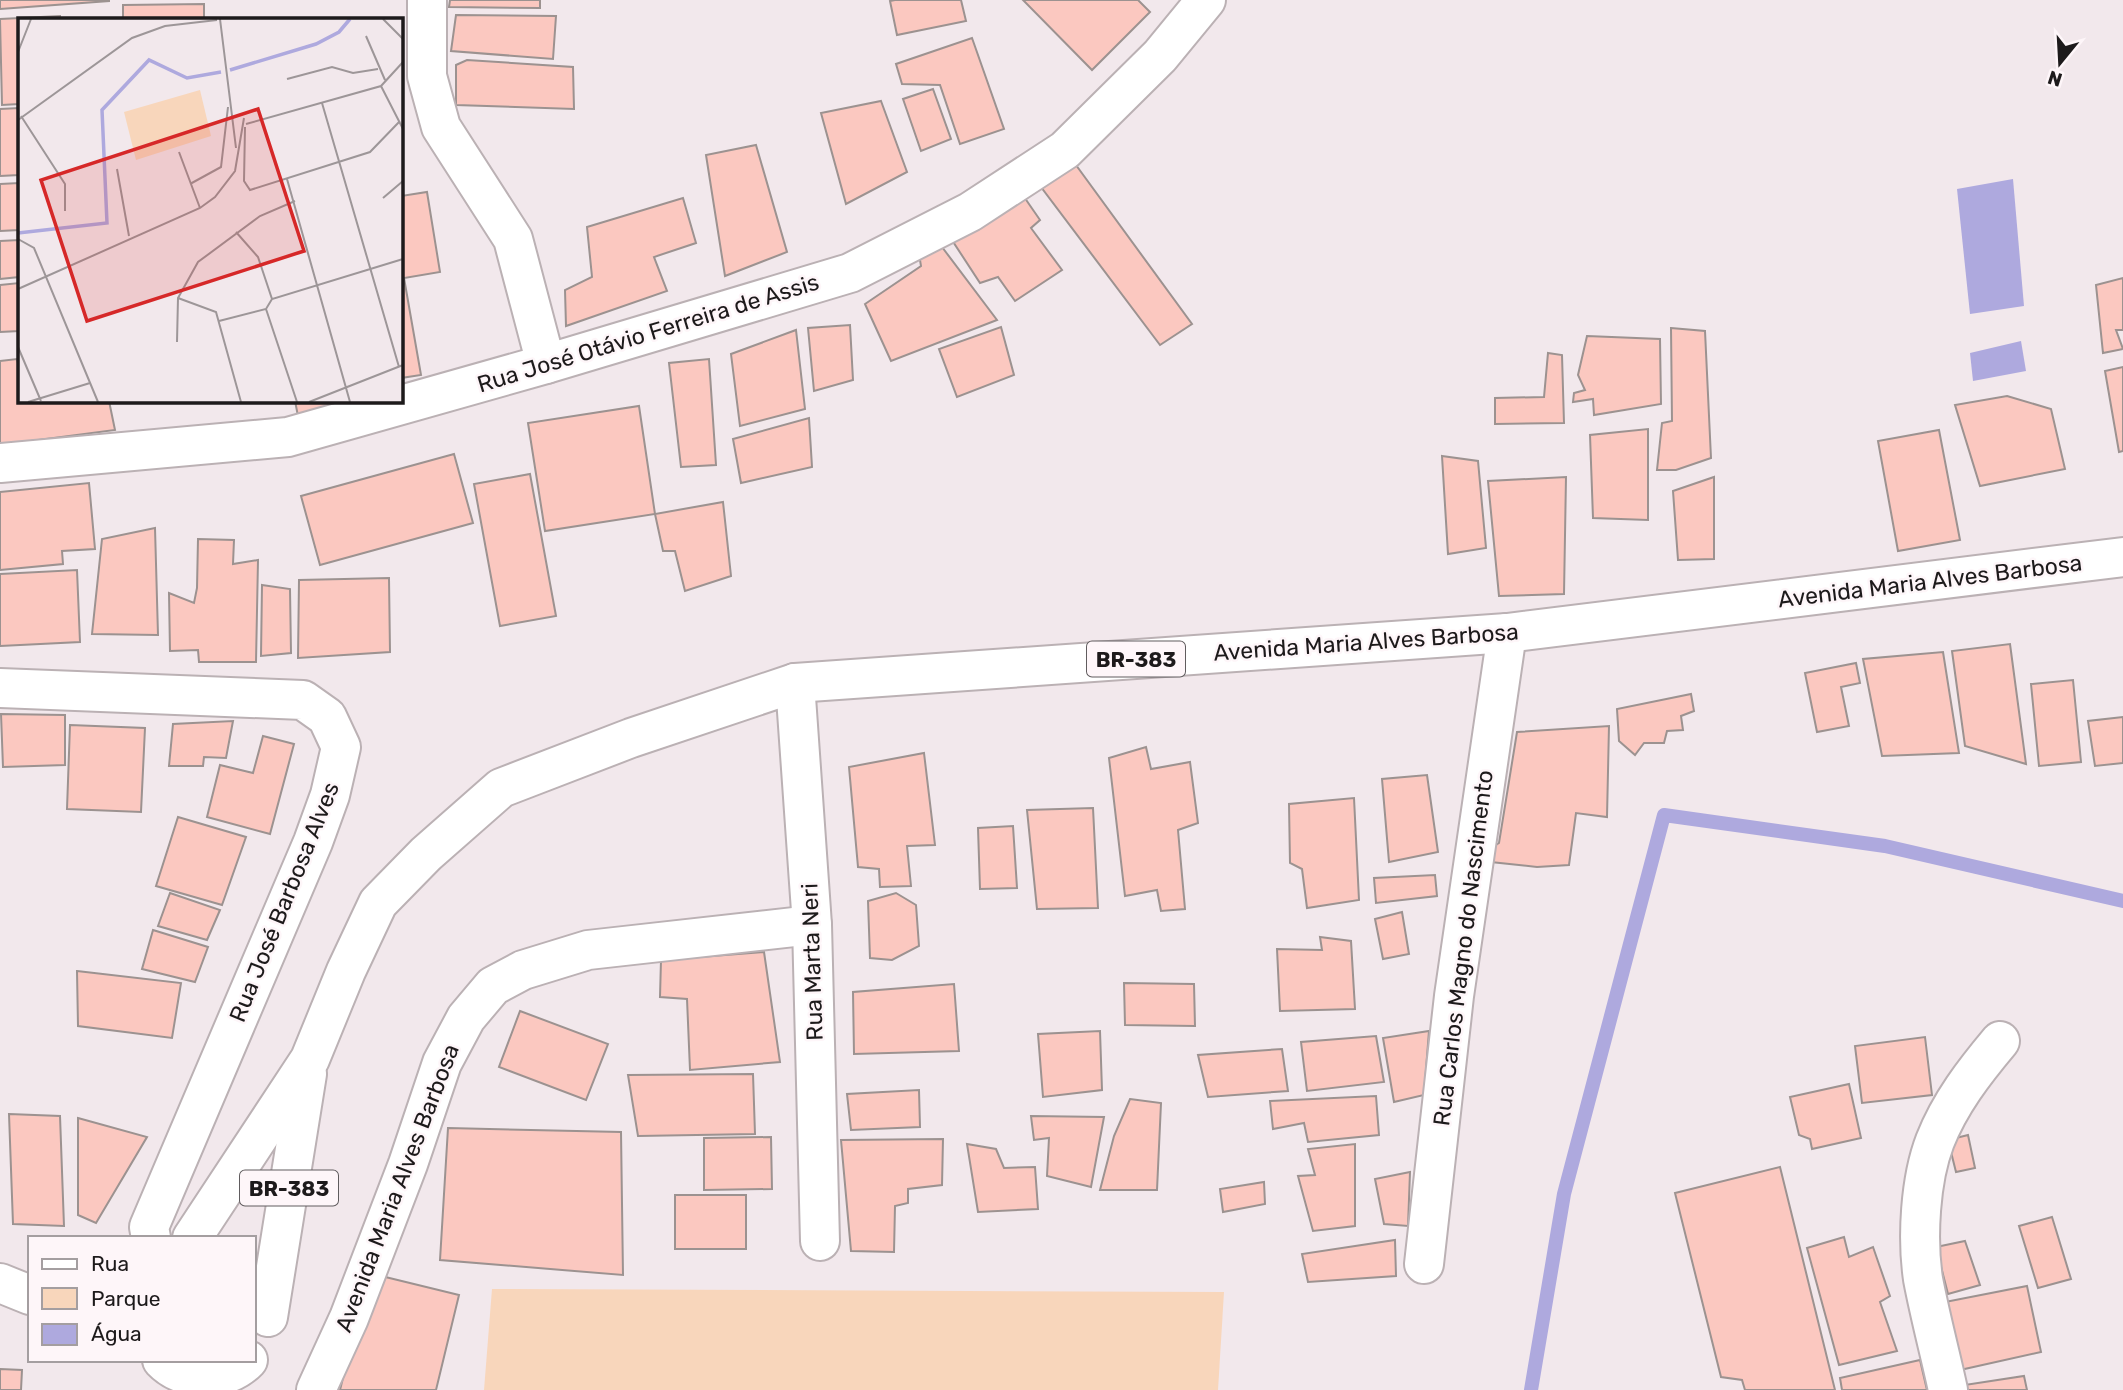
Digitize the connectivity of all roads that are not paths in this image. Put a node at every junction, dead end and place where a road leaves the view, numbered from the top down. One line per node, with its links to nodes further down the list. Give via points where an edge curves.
1 (427, 0): 3 (main road, via 427,76 441,127 513,239)
2 (1206, 0): 3 (main road, Rua José Otávio Ferreira de Assis, via 1160,56 1065,150 970,212 850,273)
3 (546, 365): 4 (main road, Rua José Otávio Ferreira de Assis, via 288,437)
4 (0, 463)
5 (2123, 557): 6 (main road, Avenida Maria Alves Barbosa / BR-383)
6 (1507, 633): 7 (main road, Avenida Maria Alves Barbosa / BR-383); 15 (main road, Rua Carlos Magno do Nascimento, via 1454,996)
7 (796, 682): 9 (main road, Rua Marta Neri); 11 (main road, Avenida Maria Alves Barbosa / BR-383, via 501,788 379,903)
8 (0, 688): 12 (main road, Rua José Barbosa Alves, via 303,701 327,717 341,747 313,842 149,1227)
9 (812, 925): 14 (main road, Rua Marta Neri); 26 (main road, Avenida Maria Alves Barbosa, via 588,950 523,970 493,986 466,1018 442,1063 349,1318)
10 (2000, 1041): 27 (main road, via 1967,1083 1935,1141 1922,1208 1923,1279)
11 (310, 1059): 13 (main road, Avenida Maria Alves Barbosa / BR-383); 21 (main road, Avenida Maria Alves Barbosa / BR-383)
12 (151, 1236)
13 (193, 1236)
14 (820, 1241)
15 (1424, 1264)
16 (0, 1274): 17 (main road)
17 (28, 1277)
18 (256, 1280): 21 (main road, BR-383, via 265,1296)
19 (0, 1283): 20 (main road)
20 (28, 1294)
21 (257, 1346)
22 (239, 1362): 24 (main road, via 224,1375)
23 (254, 1362): 25 (main road, Avenida Maria Alves Barbosa / BR-383)
24 (178, 1375)
25 (250, 1390)
26 (316, 1390)
27 (1948, 1390)

